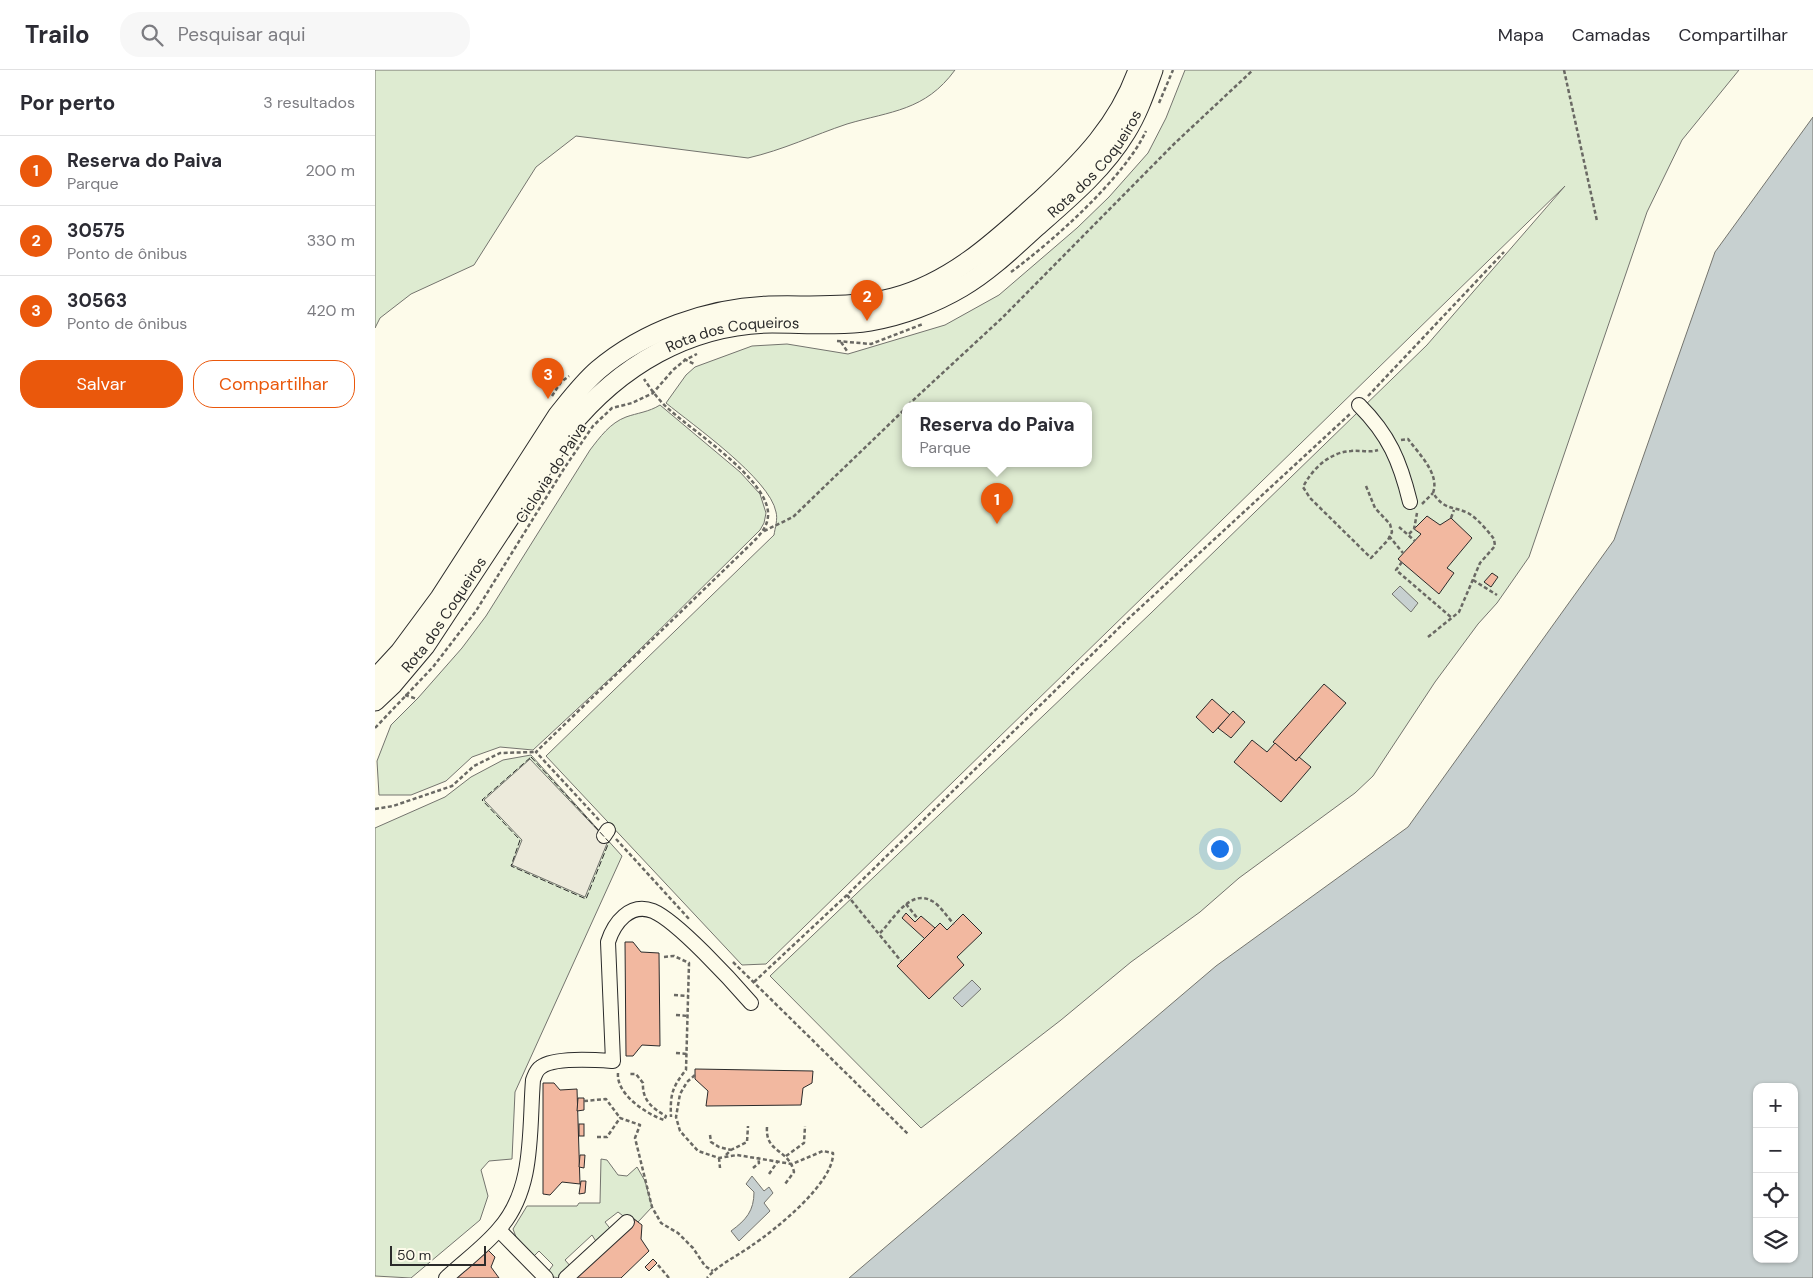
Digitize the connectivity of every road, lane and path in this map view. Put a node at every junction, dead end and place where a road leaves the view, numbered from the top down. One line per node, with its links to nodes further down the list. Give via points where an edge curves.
1 (1138, 70): 36 (main road, Rota dos Coqueiros, via 1123,106 1082,162 995,242 949,274 894,298 861,305 742,308 686,321 622,353 599,369 558,415 440,598 400,652)
2 (1153, 70): 14 (main road, Rota dos Coqueiros, via 1139,109 1125,134 1096,172 1007,253 962,287 917,308 871,321 834,325 771,323 710,332)
3 (1173, 70): 6 (path)
4 (1253, 70): 18 (path, via 1175,143 1002,318)
5 (1564, 70): 8 (path)
6 (1157, 106)
7 (1147, 130): 10 (path, via 1140,145 1087,205)
8 (1597, 221)
9 (1504, 252): 19 (path)
10 (1008, 274)
11 (928, 322): 12 (path, via 871,344)
12 (834, 340)
13 (699, 353): 16 (path, Ciclovia do Paiva, via 673,370)
14 (635, 365): 16 (path); 37 (main road, Rota dos Coqueiros, via 590,402 568,429 425,646)
15 (575, 371): 17 (path, via 561,382)
16 (653, 393): 27 (path, via 742,470 761,491 768,513); 38 (path, Ciclovia do Paiva, via 612,408 593,426 475,610 433,667)
17 (551, 400)
18 (911, 402)
19 (1359, 405): 21 (lane); 41 (path, via 1128,619)
20 (902, 411): 27 (path, via 793,517)
21 (1390, 443): 23 (lane); 24 (path, via 1408,440 1431,472 1436,485 1433,493); 28 (path, via 1373,452 1350,451 1333,455 1319,466 1303,487 1309,497 1371,558)
22 (1366, 486): 28 (path, via 1375,508 1390,524 1392,532)
23 (1410, 502)
24 (1455, 510): 25 (path); 32 (path, via 1469,514 1494,539 1495,546 1480,563)
25 (1451, 518)
26 (1399, 527): 29 (path)
27 (763, 532): 39 (path)
28 (1389, 536): 30 (path)
29 (1415, 541)
30 (1403, 553)
31 (1402, 562): 34 (path, via 1396,570)
32 (1473, 580): 33 (path); 34 (path, via 1459,612)
33 (1497, 595)
34 (1452, 618): 35 (path)
35 (1427, 637)
36 (375, 679)
37 (375, 701)
38 (375, 728)
39 (536, 752): 40 (path, via 500,753 474,766 452,786); 45 (path, via 606,833)
40 (375, 809)
41 (847, 895): 46 (path); 50 (path)
42 (906, 904): 43 (path); 44 (path, via 917,898 932,900); 46 (path)
43 (918, 919)
44 (954, 924)
45 (697, 927)
46 (879, 932): 49 (path)
47 (664, 957): 52 (path, via 674,956 689,962)
48 (732, 961): 50 (path)
49 (901, 961)
50 (753, 982): 70 (path)
51 (674, 995): 52 (path)
52 (688, 996): 55 (path)
53 (751, 1003): 84 (lane, via 729,978 652,911 631,912 613,926 608,942 613,1061 553,1063 542,1065 535,1073 525,1181 513,1211)
54 (676, 1015): 55 (path)
55 (688, 1016): 57 (path)
56 (676, 1053): 57 (path)
57 (687, 1054): 63 (path, via 686,1070 675,1083)
58 (618, 1072): 62 (path, via 618,1080 626,1094 652,1116 664,1120)
59 (630, 1074): 62 (path, via 636,1074 643,1083 643,1094 652,1107)
60 (695, 1075): 64 (path, via 680,1094)
61 (584, 1101): 65 (path, via 606,1099)
62 (666, 1116): 63 (path)
63 (671, 1116): 64 (path)
64 (676, 1117): 75 (path, via 680,1131 698,1151)
65 (620, 1118): 71 (path, via 607,1137); 86 (path, via 640,1124 635,1138 637,1149 652,1207 661,1223 678,1233)
66 (748, 1126): 72 (path, via 747,1142)
67 (805, 1126): 74 (path, via 804,1143)
68 (767, 1127): 74 (path, via 769,1145)
69 (710, 1135): 72 (path, via 711,1142)
70 (909, 1135)
71 (597, 1137)
72 (731, 1150): 73 (path)
73 (725, 1156): 75 (path); 76 (path)
74 (786, 1156): 78 (path)
75 (719, 1158): 79 (path)
76 (758, 1158): 77 (path); 80 (path, via 759,1163)
77 (778, 1161): 78 (path); 81 (path)
78 (792, 1164): 82 (path, via 793,1172); 86 (path, via 823,1151 833,1154 834,1162 829,1174 817,1190 765,1235)
79 (720, 1168)
80 (753, 1168)
81 (769, 1174)
82 (785, 1184)
83 (627, 1222): 89 (lane)
84 (499, 1230): 87 (lane); 88 (lane)
85 (658, 1265): 90 (path)
86 (713, 1271): 91 (path)
87 (446, 1278)
88 (546, 1278)
89 (566, 1278)
90 (669, 1278)
91 (707, 1278)

